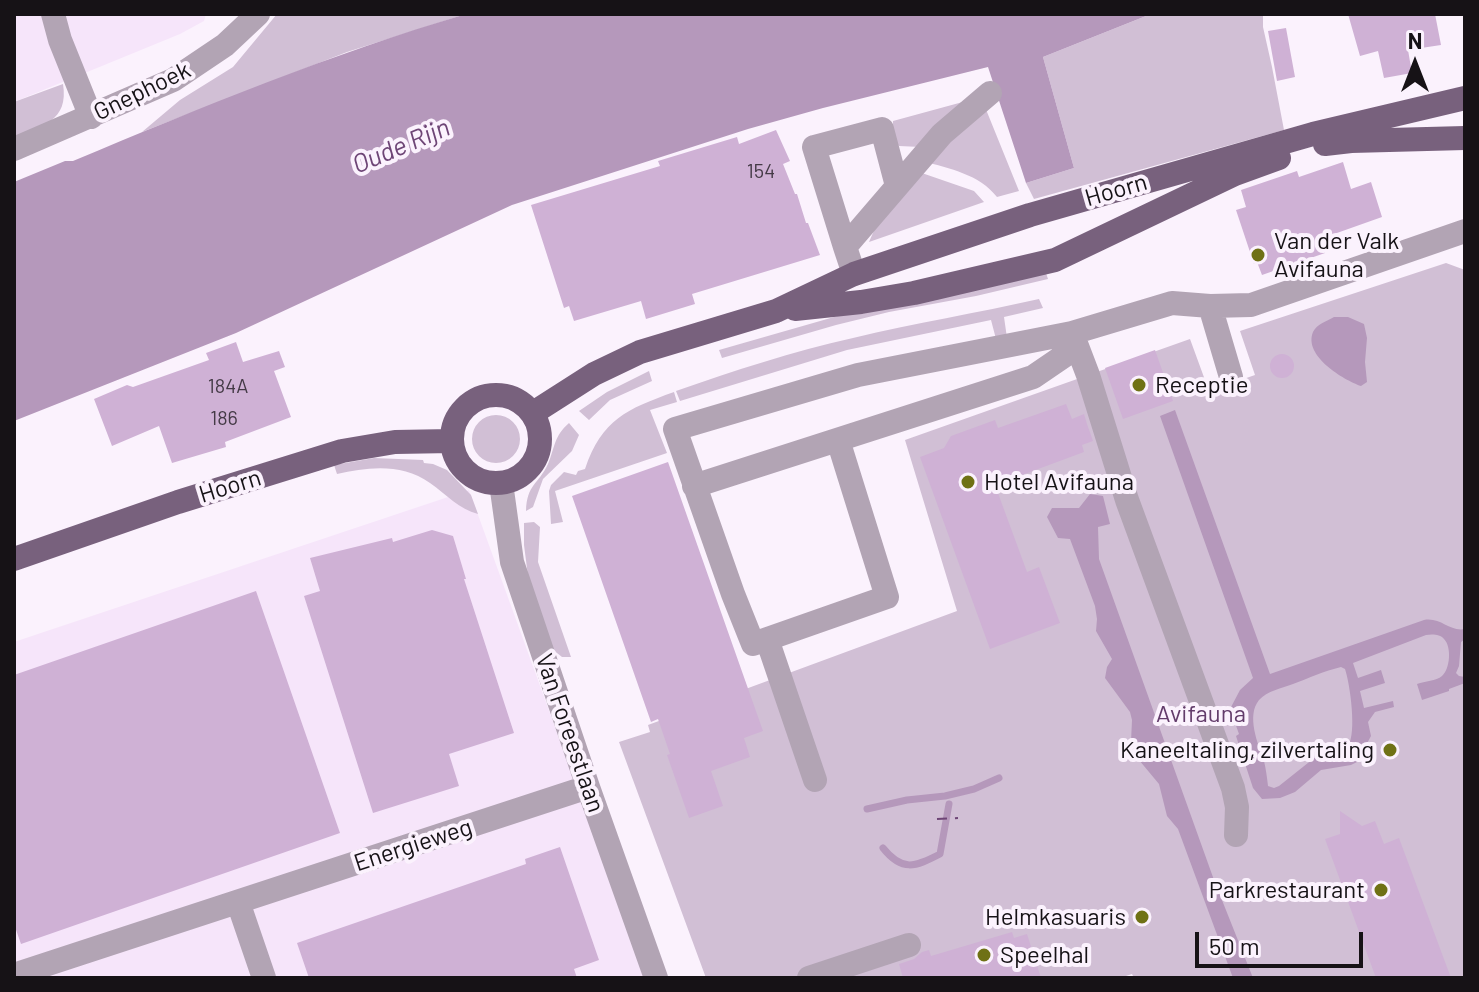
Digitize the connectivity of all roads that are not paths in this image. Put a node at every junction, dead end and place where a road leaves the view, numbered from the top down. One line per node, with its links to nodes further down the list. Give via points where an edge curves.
1 (53, 14): 5 (street)
2 (258, 14): 5 (street, Gnephoek, via 225,45 173,80)
3 (990, 93): 8 (street, via 942,134)
4 (1465, 98): 11 (main road, Hoorn, via 1313,134 1052,208)
5 (91, 117): 7 (street, Gnephoek)
6 (1465, 138): 13 (main road, Hoorn, via 1309,147 1235,174 1055,260 888,298)
7 (14, 149)
8 (897, 186): 10 (street); 10 (street, via 882,129 814,147)
9 (1465, 231): 12 (street, via 1251,305)
10 (845, 247): 11 (street)
11 (854, 274): 13 (main road, Hoorn)
12 (1210, 306): 14 (street, via 1172,303); 15 (street)
13 (776, 311): 16 (main road, Hoorn, via 640,352)
14 (1074, 340): 17 (street, via 1033,377); 20 (street, via 858,375 675,429); 25 (street, via 1233,788)
15 (1231, 377)
16 (533, 413): 18 (main road, via 504,395 478,398 458,415); 19 (main road, via 540,430 537,457 526,472)
17 (838, 440): 20 (street); 22 (street, via 887,597)
18 (452, 441): 19 (main road, via 467,472); 21 (main road, Hoorn, via 395,442 342,451)
19 (501, 483): 24 (street, Van Foreestlaan, via 512,562)
20 (694, 486): 22 (street, via 753,644)
21 (14, 559)
22 (767, 639): 23 (street)
23 (815, 780)
24 (588, 787): 26 (street, Energieweg); 30 (street, Van Foreestlaan)
25 (1236, 835)
26 (238, 902): 28 (street, Energieweg); 29 (street)
27 (909, 945): 31 (street)
28 (14, 975)
29 (264, 978)
30 (656, 978)
31 (809, 978)

